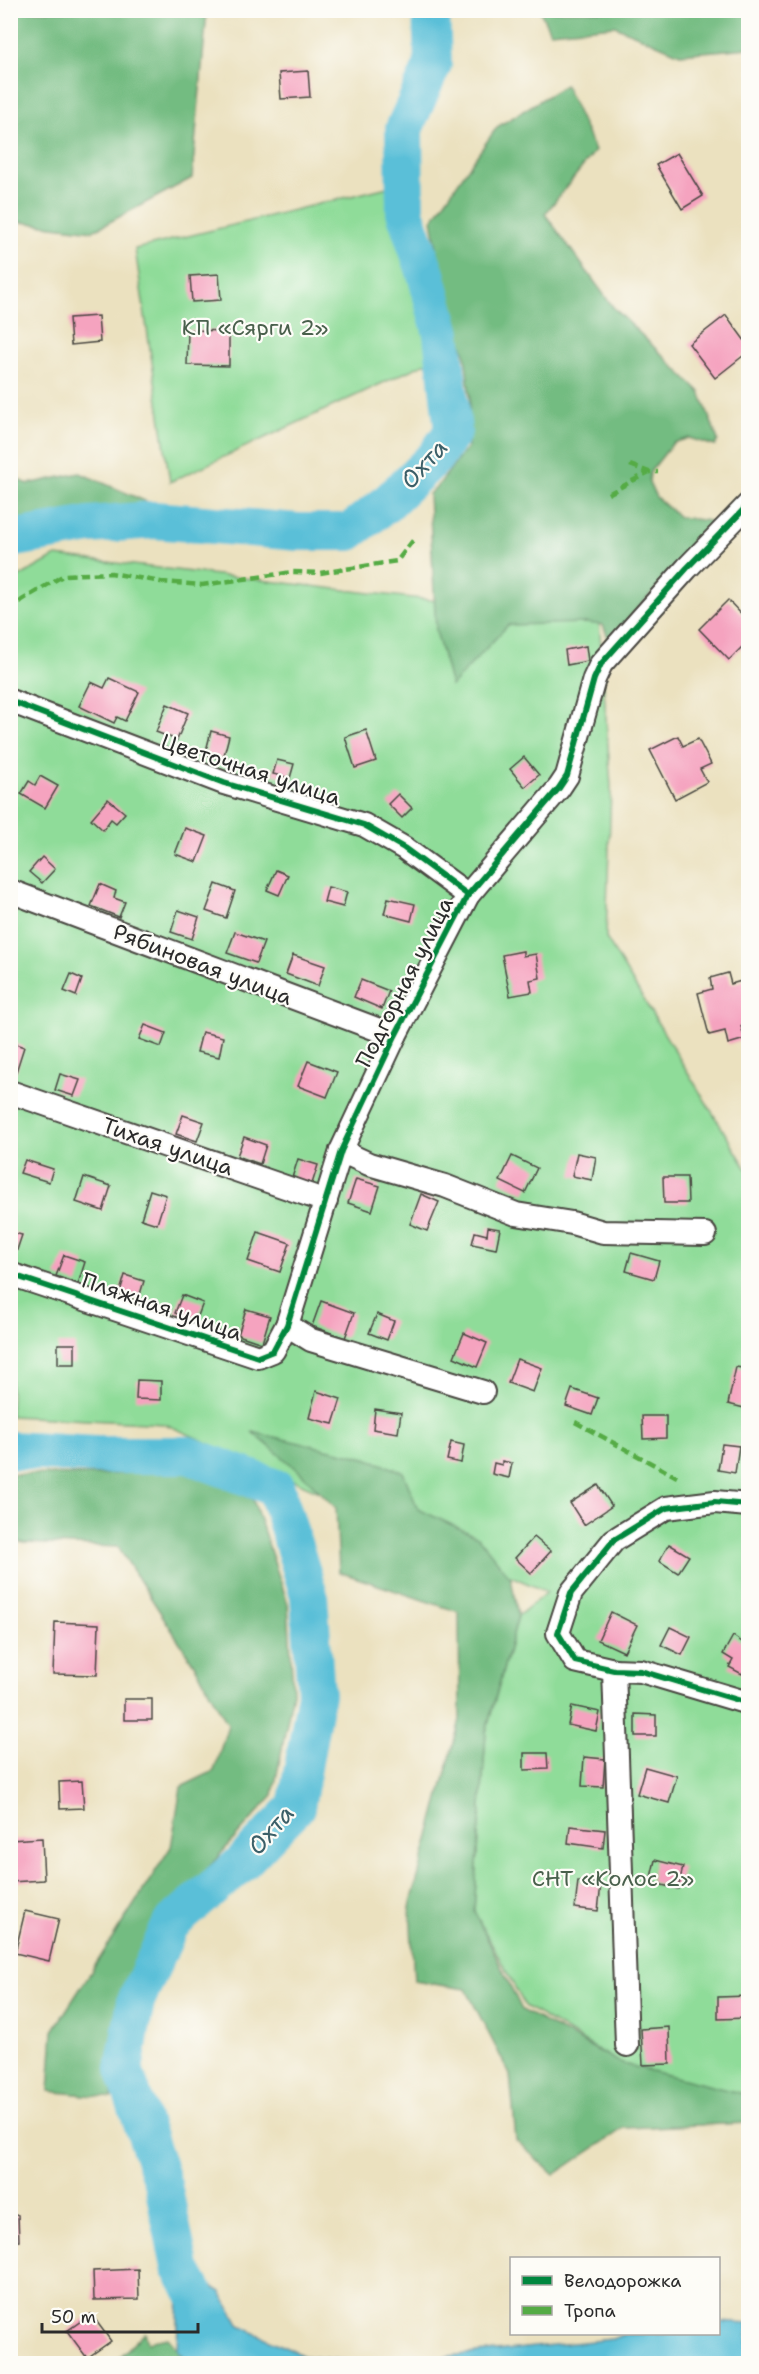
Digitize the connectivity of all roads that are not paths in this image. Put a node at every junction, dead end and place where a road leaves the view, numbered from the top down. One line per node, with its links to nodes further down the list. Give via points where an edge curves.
1 (748, 505): 4 (street, Подгорная улица, via 601,664 567,776)
2 (10, 701): 4 (street, Цветочная улица, via 224,783 364,825 404,848)
3 (10, 891): 5 (street, Рябиновая улица)
4 (468, 895): 5 (street, Подгорная улица)
5 (395, 1036): 7 (street, Подгорная улица)
6 (10, 1092): 8 (street, Тихая улица)
7 (341, 1151): 8 (street, Подгорная улица); 9 (street, via 516,1214 603,1232)
8 (326, 1200): 11 (street, Подгорная улица)
9 (705, 1234)
10 (10, 1274): 11 (street, Пляжная улица, via 258,1357 273,1351)
11 (287, 1324): 12 (street, via 311,1340)
12 (483, 1392)
13 (748, 1505): 14 (street, via 715,1502 666,1508 614,1540 571,1593 558,1633 575,1661)
14 (614, 1670): 15 (street, via 640,1671); 16 (street)
15 (748, 1703)
16 (627, 2045)

